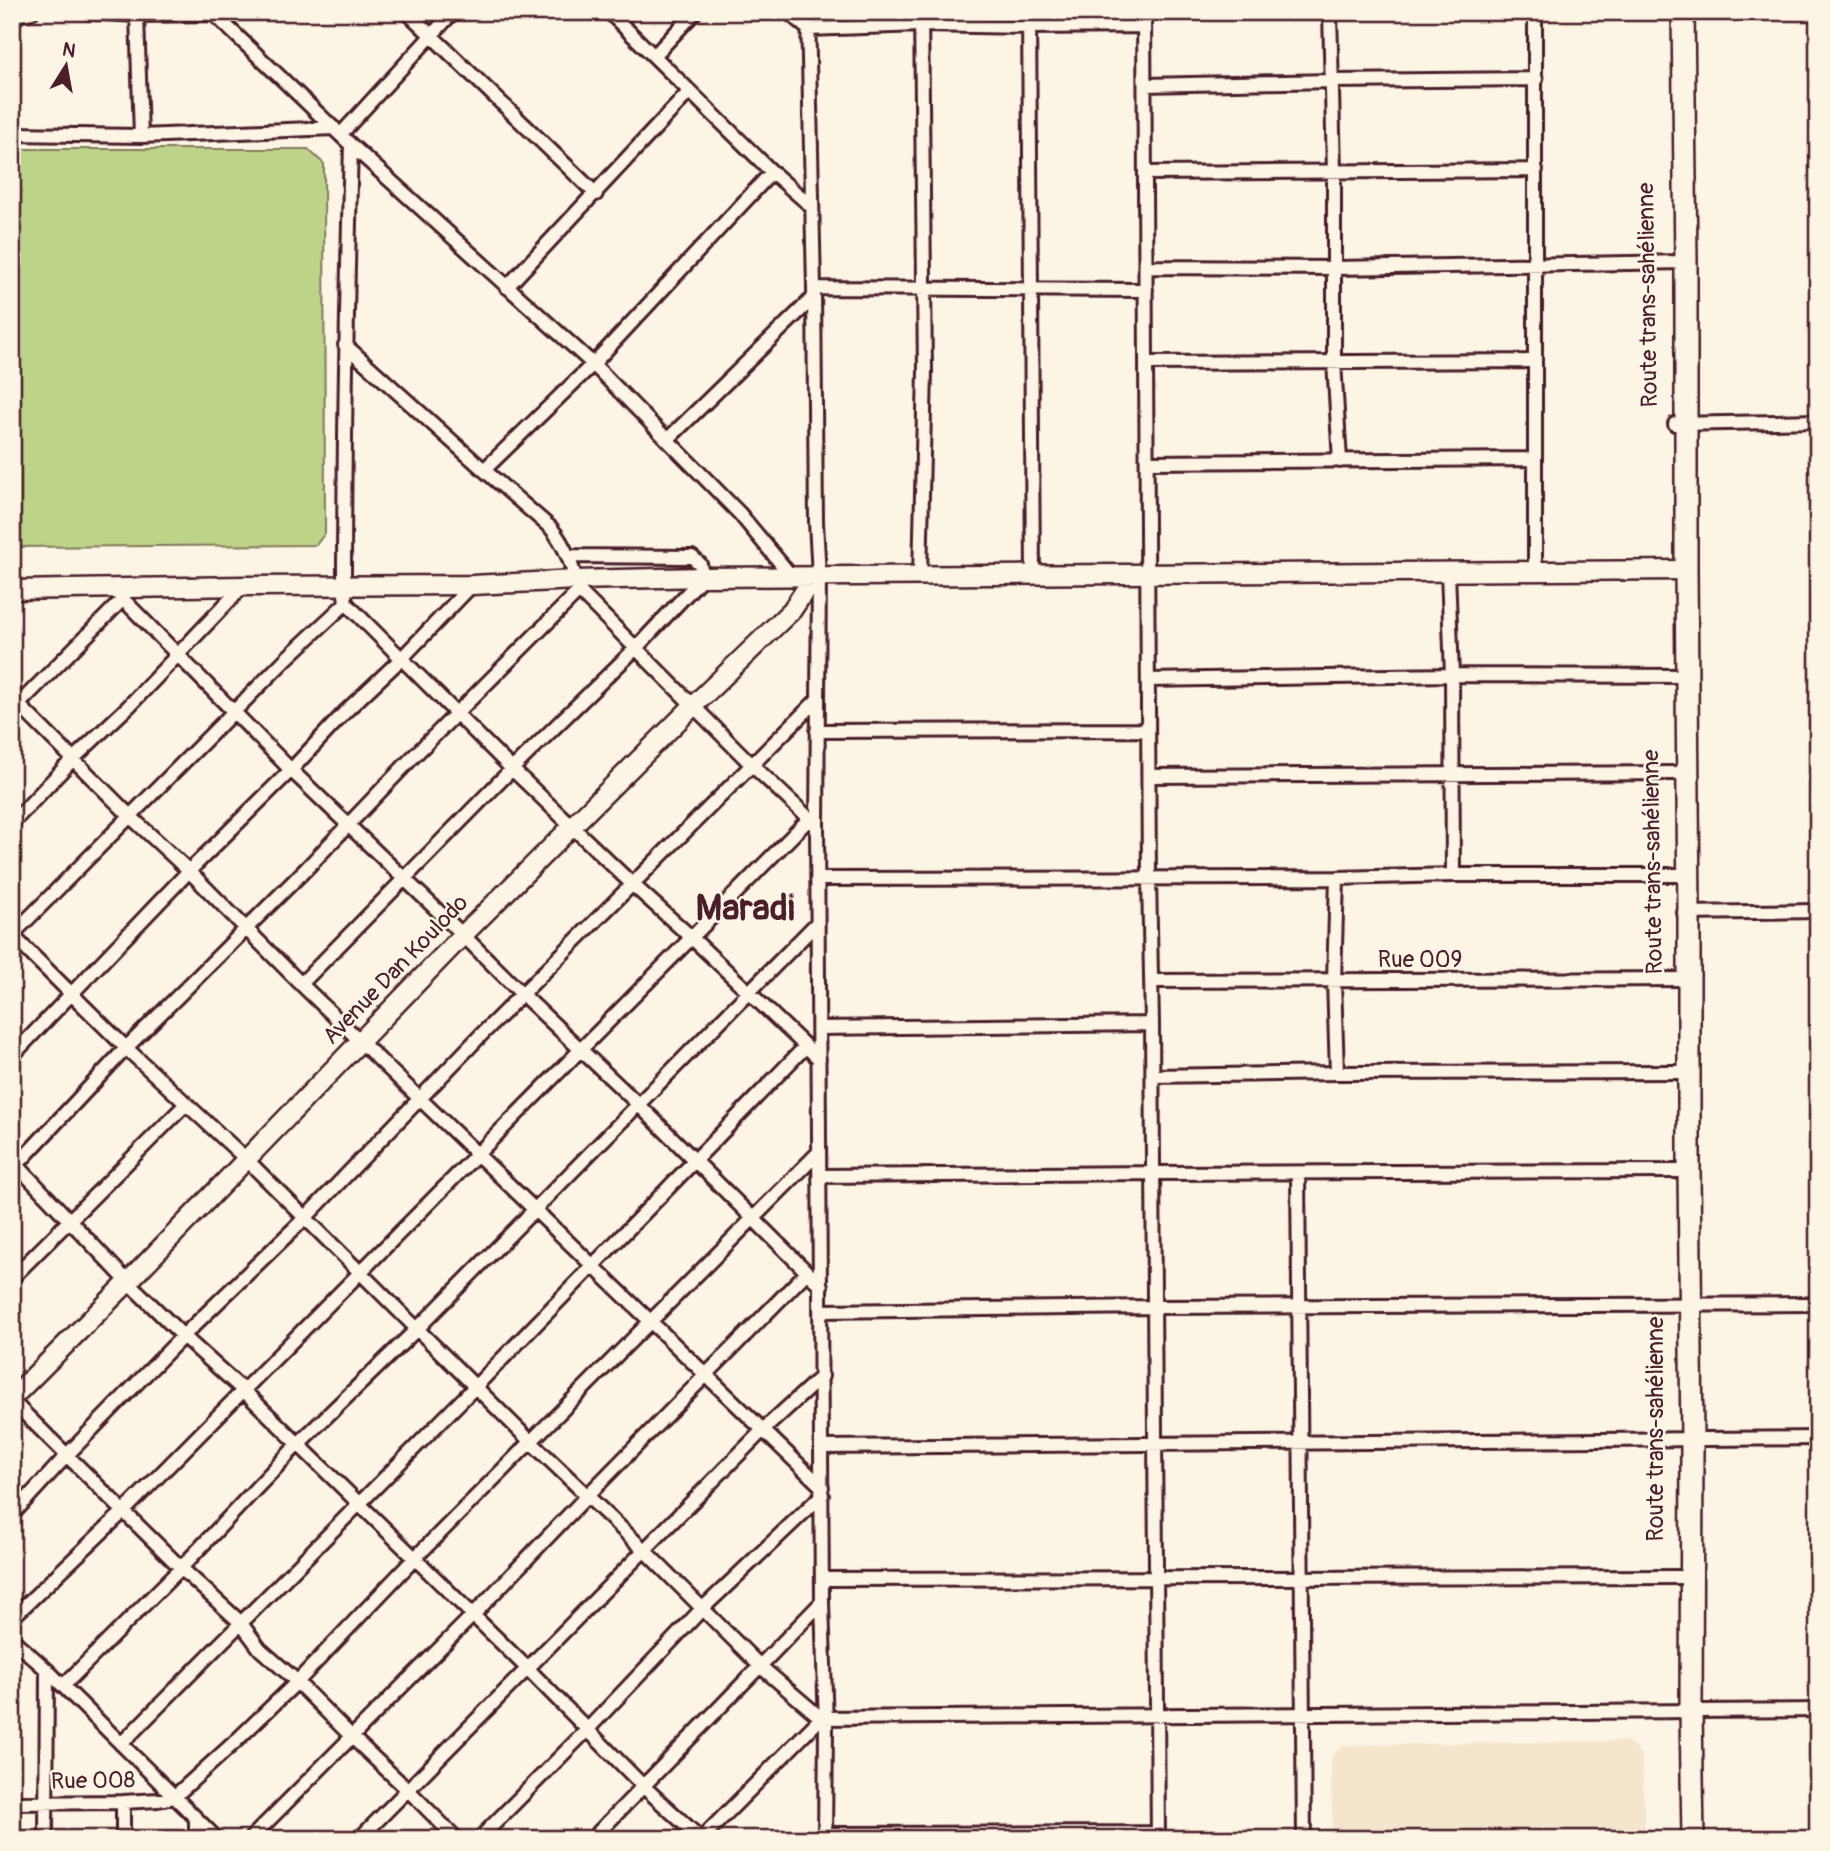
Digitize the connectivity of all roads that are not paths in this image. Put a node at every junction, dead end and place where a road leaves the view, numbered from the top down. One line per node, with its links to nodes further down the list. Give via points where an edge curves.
1 (87, 12): 13 (street)
2 (407, 12): 19 (street)
3 (453, 12): 19 (street)
4 (609, 12): 20 (street)
5 (695, 12): 20 (street)
6 (788, 12): 18 (street)
7 (808, 12): 18 (street)
8 (1028, 12): 17 (street)
9 (1330, 12): 22 (street)
10 (1535, 12): 21 (street)
11 (1671, 12): 35 (highway, Route trans-sahélienne)
12 (1683, 12): 35 (highway, Route trans-sahélienne)
13 (138, 13): 14 (street); 27 (street)
14 (213, 13): 25 (street)
15 (921, 19): 17 (street); 18 (street); 40 (street)
16 (1144, 19): 17 (street); 23 (street)
17 (1029, 27): 41 (street)
18 (808, 29): 34 (street)
19 (431, 36): 25 (street); 33 (street)
20 (654, 56): 24 (street)
21 (1536, 79): 22 (street); 29 (street)
22 (1332, 80): 23 (street); 31 (street)
23 (1145, 85): 32 (street)
24 (690, 92): 30 (street); 33 (street)
25 (337, 131): 27 (street); 28 (street)
26 (12, 134): 27 (street)
27 (141, 136)
28 (351, 145): 39 (street); 44 (street)
29 (1536, 170): 31 (street); 36 (street)
30 (772, 172): 34 (street); 48 (street)
31 (1334, 172): 32 (street); 38 (street)
32 (1145, 173): 37 (street)
33 (596, 194): 39 (street)
34 (811, 206): 43 (street)
35 (1680, 263): 36 (street); 50 (highway, Route trans-sahélienne)
36 (1535, 264): 38 (street); 45 (street)
37 (1146, 267): 38 (street); 42 (street)
38 (1335, 268): 46 (street)
39 (507, 287): 48 (street)
40 (925, 288): 41 (street); 43 (street); 63 (street)
41 (1030, 289): 42 (street); 61 (street)
42 (1146, 290): 47 (street)
43 (814, 292): 51 (street); 62 (street)
44 (345, 345): 55 (street); 71 (street)
45 (1535, 361): 46 (street); 52 (street)
46 (1334, 362): 47 (street); 53 (street)
47 (1147, 363): 54 (street)
48 (593, 364): 51 (street); 55 (street)
49 (1818, 421): 50 (street)
50 (1681, 424): 57 (highway, Route trans-sahélienne)
51 (667, 440): 64 (street, via 740,514)
52 (1535, 459): 53 (street); 58 (street)
53 (1340, 461): 54 (street)
54 (1147, 462): 60 (street)
55 (484, 470): 56 (street, via 551,528)
56 (568, 556): 65 (street, via 692,557 700,564); 67 (street)
57 (1681, 570): 58 (street); 76 (highway, Route trans-sahélienne)
58 (1535, 571): 59 (street)
59 (1448, 572): 60 (street); 75 (street)
60 (1147, 574): 61 (street); 77 (street)
61 (1033, 575): 63 (street)
62 (816, 576): 63 (street); 64 (street); 78 (street); 80 (street, Avenue Dan Koulodo, via 792,610)
63 (920, 576)
64 (792, 577): 65 (street)
65 (703, 578): 67 (street); 72 (street)
66 (472, 585): 67 (street); 71 (street); 74 (street)
67 (578, 585): 72 (street); 82 (street)
68 (243, 586): 70 (street); 71 (street); 73 (street)
69 (15, 593): 70 (street)
70 (118, 594): 73 (street); 79 (street)
71 (345, 595): 74 (street); 81 (street)
72 (636, 648): 80 (street); 87 (street)
73 (179, 655): 81 (street); 85 (street)
74 (401, 659): 82 (street); 88 (street)
75 (1452, 676): 76 (street); 77 (street); 90 (street)
76 (1682, 676): 89 (highway, Route trans-sahélienne); 106 (highway, Route trans-sahélienne)
77 (1148, 680): 83 (street)
78 (817, 700): 84 (street); 86 (street)
79 (14, 705): 85 (street)
80 (693, 706): 86 (street); 96 (street, Avenue Dan Koulodo)
81 (234, 712): 88 (street); 92 (street)
82 (457, 714): 87 (street); 95 (street)
83 (1148, 730): 84 (street); 91 (street)
84 (817, 731): 93 (street)
85 (73, 760): 92 (street); 94 (street)
86 (752, 765): 93 (street); 104 (street)
87 (512, 769): 96 (street); 100 (street)
88 (291, 770): 95 (street); 97 (street)
89 (1678, 773): 90 (street); 99 (highway, Route trans-sahélienne)
90 (1453, 774): 91 (street); 98 (street)
91 (1149, 776): 101 (street)
92 (131, 817): 97 (street); 117 (street, via 12,935)
93 (813, 822): 103 (street); 110 (street)
94 (12, 823)
95 (348, 826): 100 (street); 108 (street)
96 (572, 826): 104 (street); 109 (street, Avenue Dan Koulodo)
97 (189, 871): 108 (street); 117 (street)
98 (1454, 875): 99 (street); 102 (street)
99 (1679, 875): 106 (highway, Route trans-sahélienne)
100 (404, 878): 109 (street); 114 (street)
101 (1149, 878): 102 (street); 103 (street); 112 (street)
102 (1336, 878): 113 (street)
103 (818, 879): 107 (street)
104 (632, 884): 110 (street); 116 (street)
105 (1818, 911): 106 (street)
106 (1685, 913): 111 (highway, Route trans-sahélienne)
107 (817, 923): 115 (street); 119 (street)
108 (245, 928): 114 (street); 122 (street)
109 (463, 935): 116 (street); 120 (street, Avenue Dan Koulodo)
110 (691, 937): 115 (street); 123 (street)
111 (1685, 979): 113 (street, Rue 009); 126 (highway, Route trans-sahélienne); 152 (highway, Route trans-sahélienne)
112 (1151, 981): 113 (street, Rue 009); 118 (street)
113 (1334, 981): 127 (street)
114 (301, 984): 120 (street)
115 (750, 993): 121 (street); 131 (street)
116 (522, 994): 123 (street); 129 (street)
117 (71, 995): 122 (street); 124 (street)
118 (1152, 1024): 119 (street); 128 (street)
119 (819, 1028): 125 (street)
120 (360, 1041): 129 (street); 134 (street, Avenue Dan Koulodo)
121 (805, 1047): 125 (street); 135 (street)
122 (126, 1048): 130 (street); 136 (street)
123 (581, 1049): 131 (street); 133 (street)
124 (12, 1056)
125 (819, 1059): 132 (street)
126 (1680, 1072): 127 (street); 137 (highway, Route trans-sahélienne)
127 (1337, 1073): 128 (street)
128 (1152, 1076): 138 (street)
129 (420, 1100): 133 (street); 142 (street)
130 (186, 1104): 134 (street); 144 (street)
131 (639, 1105): 135 (street); 141 (street)
132 (819, 1152): 140 (street); 143 (street)
133 (477, 1154): 141 (street); 146 (street)
134 (246, 1159): 142 (street); 149 (street, Avenue Dan Koulodo)
135 (695, 1160): 143 (street); 145 (street)
136 (14, 1165): 144 (street)
137 (1679, 1171): 139 (street); 152 (highway, Route trans-sahélienne)
138 (1152, 1173): 139 (street); 140 (street); 153 (street)
139 (1298, 1173): 154 (street)
140 (820, 1177): 150 (street)
141 (535, 1208): 145 (street); 157 (street)
142 (306, 1217): 146 (street); 158 (street)
143 (754, 1217): 147 (street); 156 (street)
144 (71, 1220): 148 (street); 149 (street)
145 (592, 1265): 156 (street); 161 (street)
146 (362, 1272): 157 (street); 162 (street)
147 (807, 1272): 150 (street); 159 (street)
148 (12, 1278)
149 (128, 1282): 158 (street); 163 (street, Avenue Dan Koulodo)
150 (821, 1286): 155 (street)
151 (1818, 1304): 152 (street)
152 (1687, 1305): 154 (street); 166 (highway, Route trans-sahélienne)
153 (1154, 1307): 154 (street); 155 (street); 170 (street)
154 (1300, 1308): 168 (street)
155 (821, 1311): 160 (street)
156 (649, 1322): 159 (street); 167 (street)
157 (418, 1328): 161 (street); 169 (street)
158 (183, 1336): 162 (street); 172 (street)
159 (706, 1376): 164 (street); 174 (street)
160 (822, 1376): 164 (street); 171 (street)
161 (475, 1386): 167 (street); 175 (street)
162 (244, 1391): 169 (street); 176 (street)
163 (12, 1400): 172 (street)
164 (763, 1430): 173 (street); 178 (street)
165 (1818, 1438): 166 (street)
166 (1687, 1440): 168 (street); 183 (highway, Route trans-sahélienne)
167 (531, 1442): 174 (street); 179 (street)
168 (1301, 1443): 170 (street); 182 (street)
169 (298, 1444): 175 (street); 180 (street)
170 (1155, 1444): 171 (street); 181 (street)
171 (822, 1447): 173 (street)
172 (67, 1455): 176 (street); 177 (street)
173 (822, 1491): 184 (street); 186 (street)
174 (587, 1496): 178 (street); 187 (street)
175 (358, 1503): 179 (street); 189 (street)
176 (124, 1511): 180 (street); 188 (street)
177 (12, 1515)
178 (644, 1550): 186 (street); 192 (street)
179 (415, 1558): 187 (street); 194 (street)
180 (181, 1568): 189 (street); 195 (street)
181 (1155, 1578): 182 (street); 184 (street); 198 (street)
182 (1301, 1578): 183 (street); 199 (street)
183 (1686, 1578): 196 (highway, Route trans-sahélienne)
184 (822, 1579): 185 (street)
185 (822, 1602): 191 (street); 200 (street)
186 (702, 1609): 191 (street); 201 (street)
187 (473, 1615): 192 (street); 202 (street)
188 (12, 1618)
189 (240, 1622): 194 (street, via 260,1649); 203 (street)
190 (12, 1639): 193 (street)
191 (760, 1666): 200 (street); 204 (street)
192 (528, 1669): 201 (street); 205 (street)
193 (47, 1670): 195 (street); 207 (street)
194 (297, 1682): 202 (street); 206 (street)
195 (62, 1686): 203 (street)
196 (1688, 1708): 197 (street); 199 (street); 224 (highway); 225 (highway)
197 (1818, 1710)
198 (1157, 1714): 199 (street); 200 (street); 212 (street)
199 (1302, 1714): 223 (street)
200 (823, 1718): 211 (street); 222 (street)
201 (587, 1730): 204 (street); 220 (street)
202 (352, 1737): 205 (street); 217 (street)
203 (121, 1744): 206 (street)
204 (644, 1787): 221 (street); 222 (street)
205 (408, 1790): 218 (street); 219 (street)
206 (174, 1797): 208 (street, Rue 008); 210 (street)
207 (46, 1802): 208 (street, Rue 008); 209 (street, Rue 008); 213 (street)
208 (123, 1802): 214 (street)
209 (12, 1803)
210 (196, 1818): 215 (street); 216 (street)
211 (825, 1836): 212 (street)
212 (1158, 1836)
213 (46, 1839)
214 (123, 1839)
215 (196, 1839)
216 (217, 1839)
217 (250, 1839)
218 (359, 1839)
219 (457, 1839)
220 (479, 1839)
221 (592, 1839)
222 (701, 1839)
223 (1304, 1839)
224 (1681, 1839)
225 (1693, 1839)

